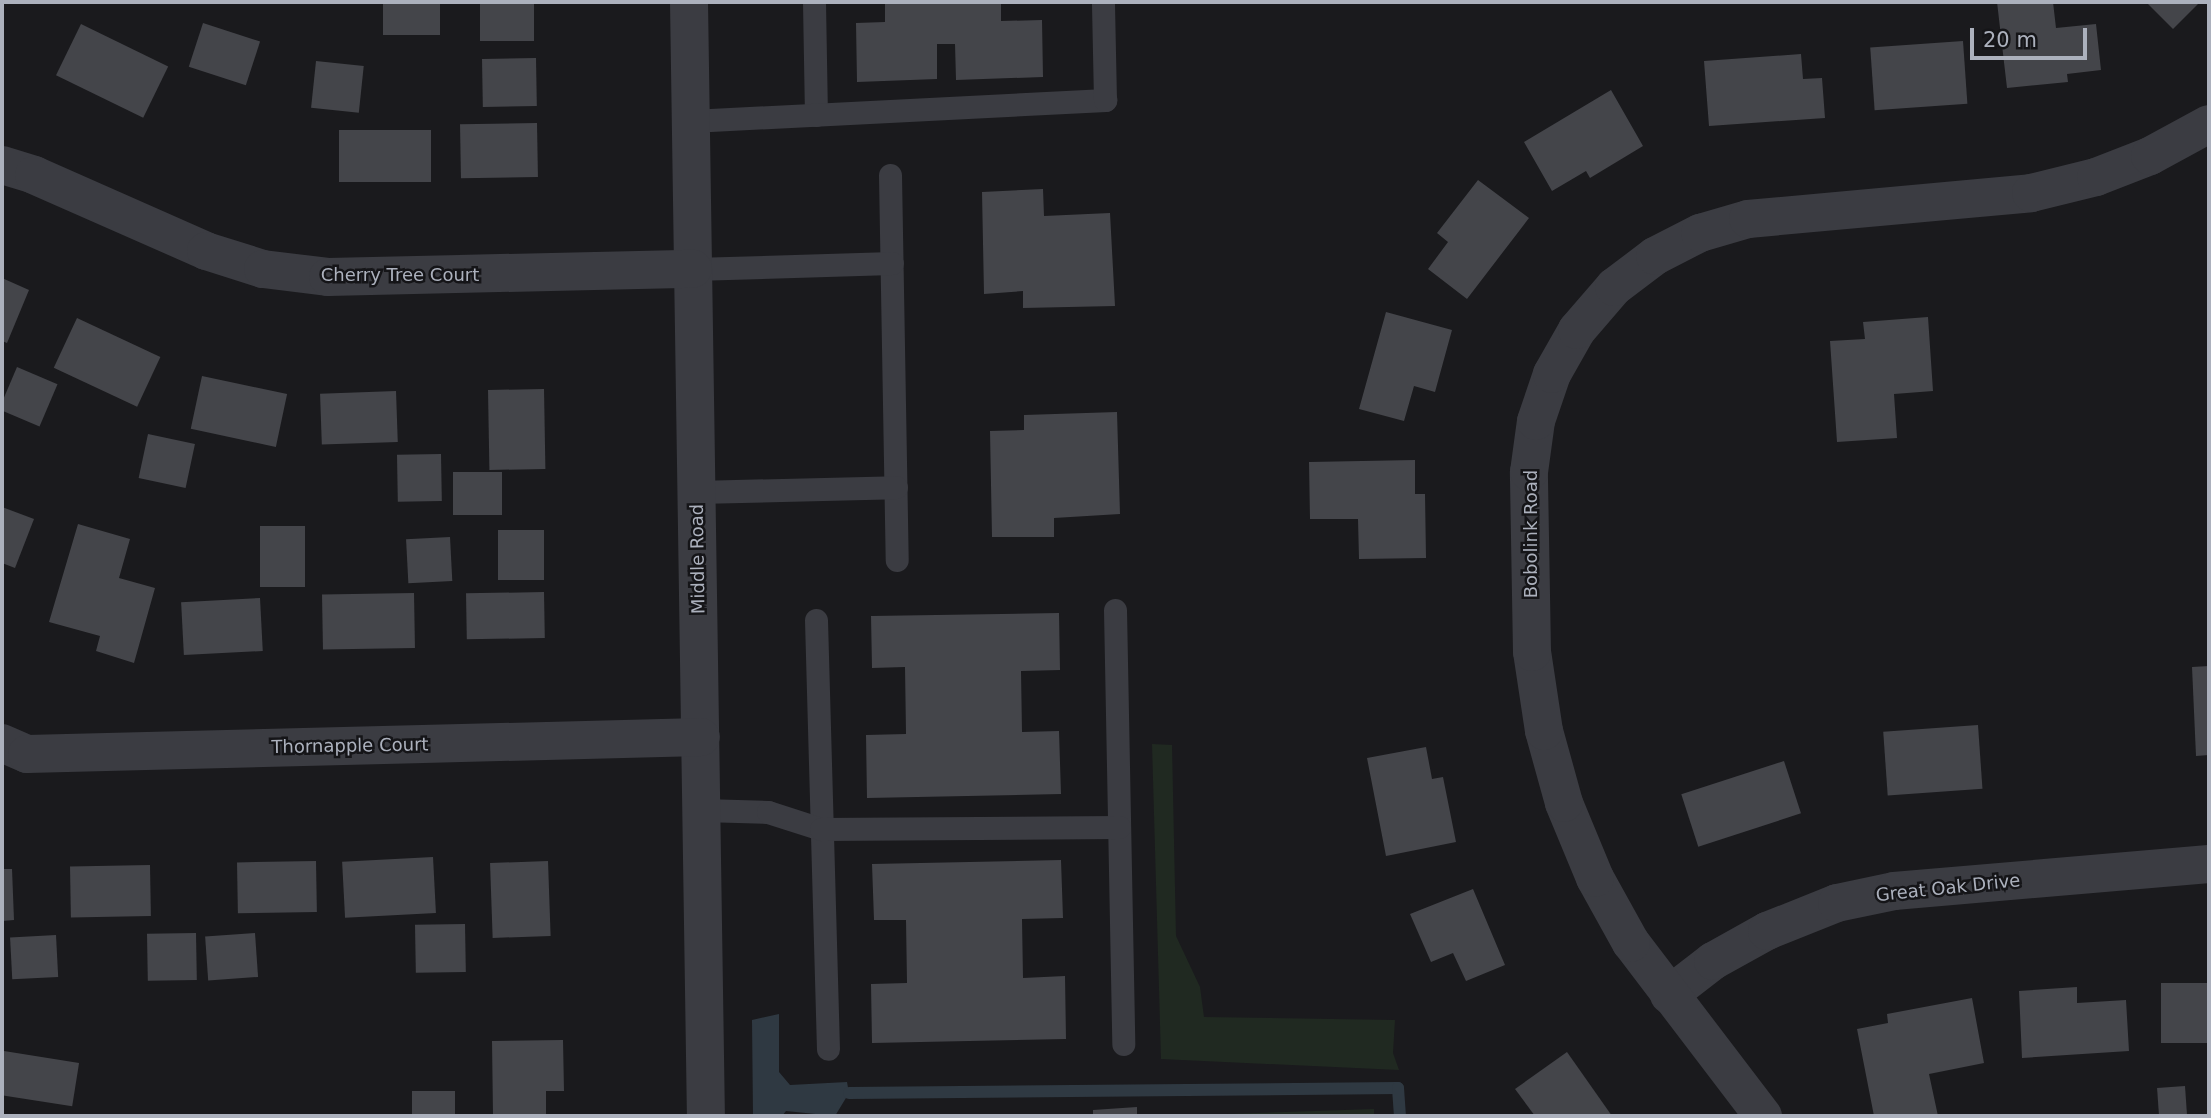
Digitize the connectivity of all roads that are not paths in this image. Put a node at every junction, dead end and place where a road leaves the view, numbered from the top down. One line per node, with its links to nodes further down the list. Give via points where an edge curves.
1 (689, 2): 5 (street, Middle Road)
2 (814, 2): 4 (lane)
3 (1103, 2): 4 (lane, via 1105,100)
4 (816, 115): 5 (lane)
5 (691, 121): 10 (street, Middle Road)
6 (2209, 124): 22 (street, Bobolink Road, via 2118,169 2031,193 1748,219 1700,233 1655,256 1624,279 1577,330 1552,374 1536,421 1529,472 1532,652 1544,731 1564,803 1595,878 1631,943)
7 (2, 165): 10 (street, Cherry Tree Court, via 206,251 263,269 328,277)
8 (890, 175): 9 (lane)
9 (892, 263): 10 (lane); 11 (lane)
10 (693, 269): 12 (street, Middle Road)
11 (895, 487): 12 (lane); 13 (lane)
12 (697, 492): 16 (street, Middle Road)
13 (897, 560)
14 (1115, 610): 19 (lane)
15 (816, 620): 20 (lane)
16 (701, 737): 17 (street, Thornapple Court, via 27,754); 18 (street, Middle Road)
17 (2, 743)
18 (702, 810): 20 (lane, via 768,812); 25 (street, Middle Road)
19 (1119, 827): 20 (lane); 23 (lane)
20 (821, 829): 24 (lane)
21 (2209, 864): 22 (street, Great Oak Drive, via 1894,891 1837,903 1767,931 1713,961)
22 (1669, 995): 26 (street, Bobolink Road)
23 (1123, 1044)
24 (828, 1049)
25 (706, 1116)
26 (1763, 1116)

